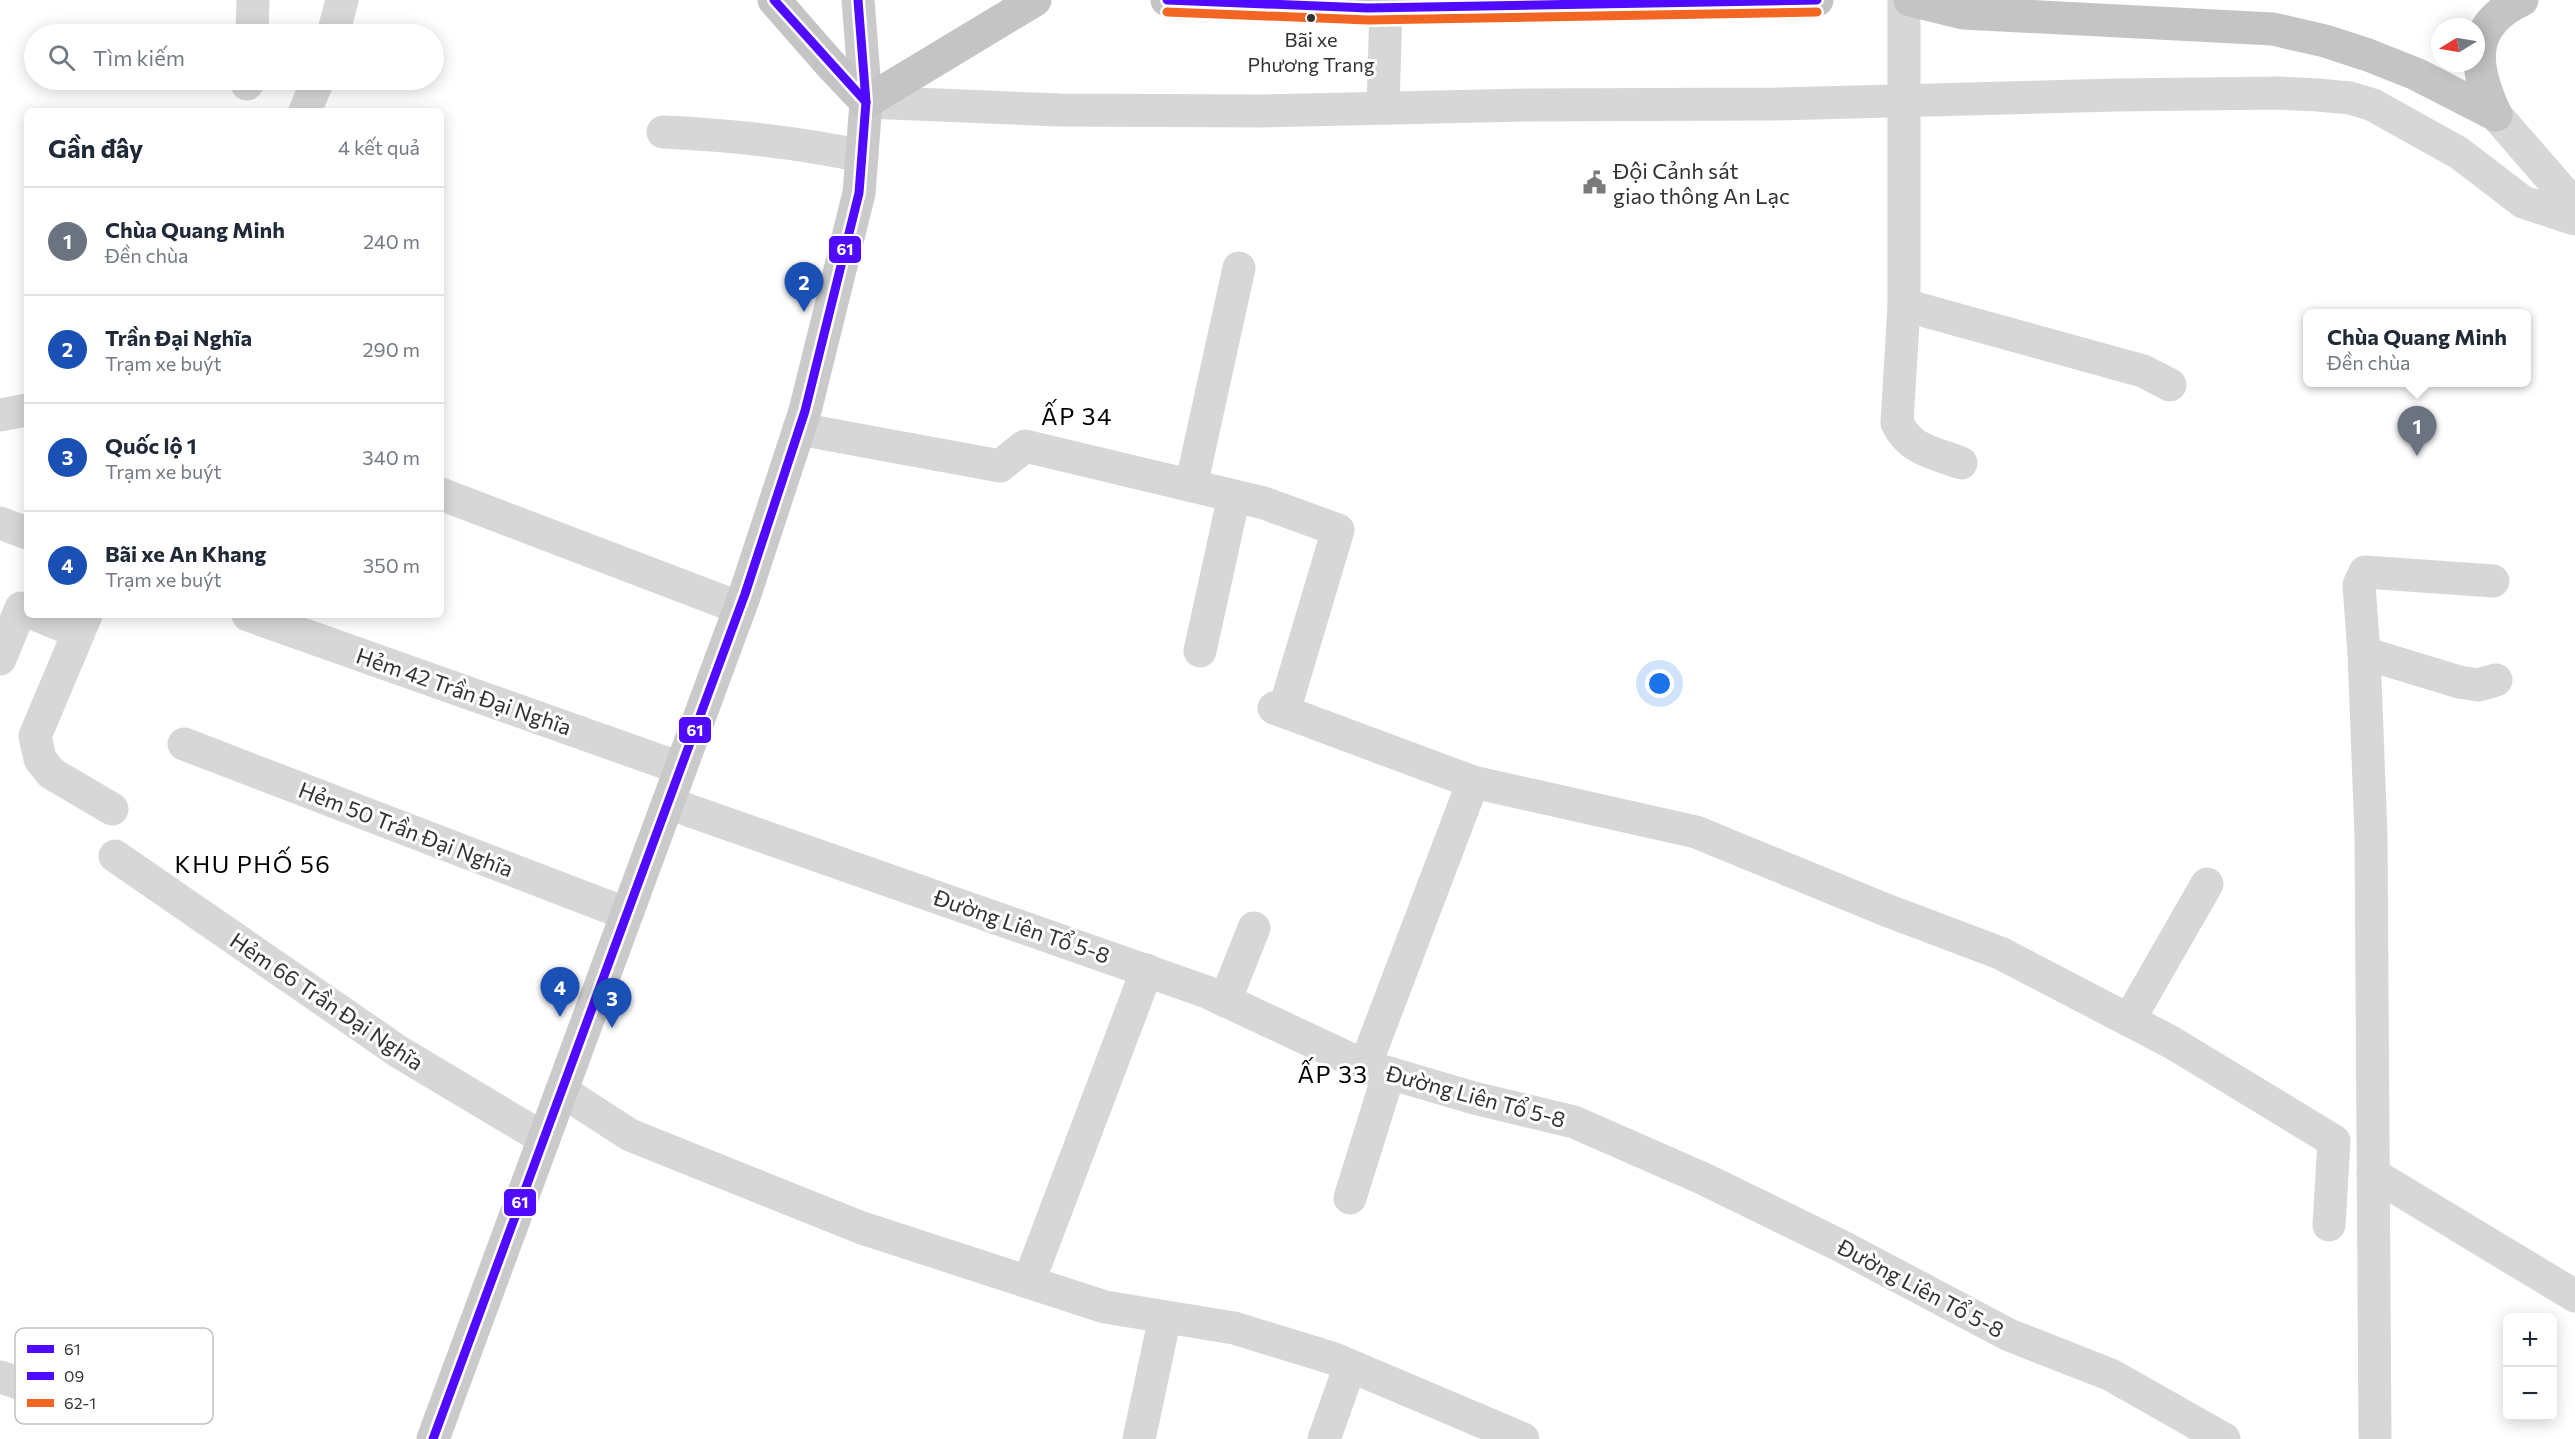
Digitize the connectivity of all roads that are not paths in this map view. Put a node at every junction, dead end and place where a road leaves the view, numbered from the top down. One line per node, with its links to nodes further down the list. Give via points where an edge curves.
1 (253, 0): 13 (street)
2 (342, 0): 14 (street)
3 (774, 0): 17 (highway)
4 (858, 0): 17 (main road)
5 (1035, 0): 17 (highway)
6 (1167, 0): 11 (highway)
7 (1817, 0): 12 (highway)
8 (1904, 0): 16 (street)
9 (1910, 0): 20 (highway, via 1963,13 2273,29 2368,55 2416,74)
10 (2522, 0): 20 (highway, via 2497,16 2483,36 2479,51 2483,87)
11 (1322, 3): 12 (highway)
12 (1386, 7): 19 (street)
13 (252, 24)
14 (336, 24)
15 (314, 90): 18 (street)
16 (1904, 101): 19 (street); 24 (street, via 2256,93 2350,98 2373,105 2459,153 2523,202); 26 (street)
17 (866, 102): 19 (street, via 1059,110); 22 (main road)
18 (306, 108)
19 (1383, 108)
20 (2496, 115): 23 (street)
21 (663, 132): 22 (street, via 734,135)
22 (862, 156): 30 (main road, via 859,193)
23 (2575, 206)
24 (2575, 219)
25 (1239, 268): 32 (street)
26 (1904, 305): 27 (street, via 2143,371); 31 (street, via 1897,423 1914,445)
27 (2170, 385)
28 (24, 411): 29 (street)
29 (0, 415)
30 (799, 429): 32 (street, via 1000,466 1025,446); 39 (main road)
31 (1961, 463)
32 (1191, 486): 34 (street)
33 (444, 495): 39 (street)
34 (1234, 496): 43 (street); 49 (street, via 1338,530 1279,710)
35 (0, 523): 36 (street)
36 (24, 532)
37 (2493, 581): 44 (street, via 2365,572 2359,585)
38 (21, 608): 45 (street)
39 (740, 608): 48 (main road)
40 (59, 618): 42 (street)
41 (256, 618): 48 (street, Hẻm 42 Trần Đại Nghĩa)
42 (82, 624): 51 (street, via 35,736 40,759 51,773)
43 (1200, 651)
44 (2364, 653): 46 (street, via 2459,682 2478,685); 63 (street, via 2371,835)
45 (0, 658)
46 (2496, 680)
47 (184, 744): 54 (street, Hẻm 50 Trần Đại Nghĩa)
48 (680, 768): 50 (main road)
49 (1473, 782): 58 (street, via 1696,832 2000,953); 59 (street)
50 (668, 803): 54 (main road); 56 (street, Đường Liên Tổ 5-8)
51 (112, 809)
52 (115, 856): 61 (street, Hẻm 66 Trần Đại Nghĩa, via 399,1052)
53 (2207, 884): 58 (street)
54 (627, 914): 60 (main road)
55 (1254, 928): 57 (street)
56 (1147, 970): 57 (street, Đường Liên Tổ 5-8); 66 (street)
57 (1225, 1001): 59 (street, Đường Liên Tổ 5-8)
58 (2129, 1020): 62 (street)
59 (1377, 1070): 64 (street); 76 (street, Đường Liên Tổ 5-8, via 1574,1122 1704,1179 1841,1246 2009,1335 2111,1375)
60 (562, 1090): 61 (main road); 66 (street, via 630,1135 862,1228)
61 (543, 1138): 72 (main road)
62 (2334, 1141): 63 (street); 65 (street)
63 (2373, 1164): 67 (street); 77 (street)
64 (1350, 1198)
65 (2329, 1225)
66 (1029, 1281): 68 (street, via 1105,1307)
67 (2575, 1296)
68 (1166, 1317): 69 (street, via 1234,1328); 73 (street)
69 (1350, 1366): 74 (street); 75 (street)
70 (0, 1377): 71 (street)
71 (15, 1382)
72 (433, 1439)
73 (1139, 1439)
74 (1324, 1439)
75 (1523, 1439)
76 (2224, 1439)
77 (2375, 1439)

